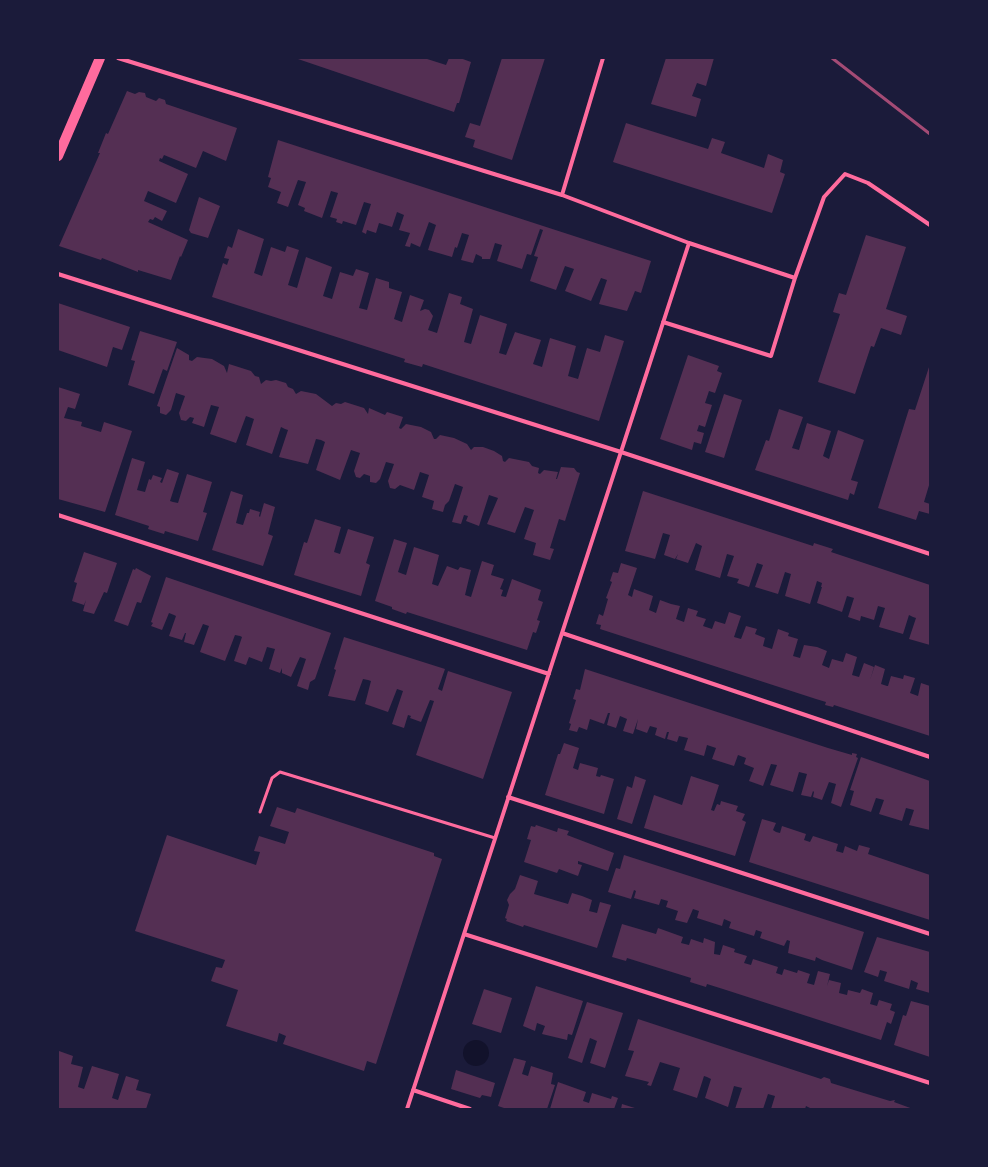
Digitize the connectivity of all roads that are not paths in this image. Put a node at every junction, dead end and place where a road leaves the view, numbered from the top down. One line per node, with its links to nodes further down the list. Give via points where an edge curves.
1 (100, 58): 4 (main road)
2 (118, 58): 5 (street)
3 (603, 58): 5 (street)
4 (58, 156)
5 (562, 195): 7 (street)
6 (930, 225): 9 (street, via 868,183 845,174 824,197)
7 (689, 243): 9 (street); 10 (street)
8 (58, 274): 11 (street)
9 (795, 278): 10 (street, via 771,356)
10 (664, 322): 11 (street)
11 (621, 452): 13 (street); 14 (street)
12 (58, 515): 15 (street)
13 (930, 554)
14 (562, 633): 15 (street); 16 (street)
15 (548, 674): 17 (street)
16 (930, 757)
17 (508, 797): 19 (street); 21 (street)
18 (260, 812): 19 (lane, via 272,778 280,772)
19 (495, 838): 20 (street)
20 (464, 934): 22 (street); 23 (street)
21 (930, 934)
22 (930, 1083)
23 (412, 1090): 24 (street); 25 (street)
24 (407, 1109)
25 (470, 1109)

